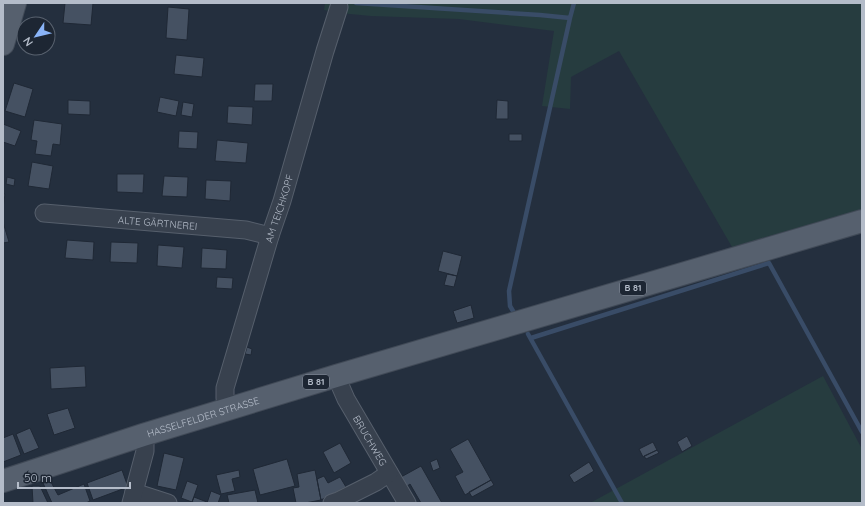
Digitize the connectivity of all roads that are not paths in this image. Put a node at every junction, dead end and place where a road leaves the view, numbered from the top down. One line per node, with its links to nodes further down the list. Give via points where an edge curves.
1 (15, 3): 3 (main road)
2 (339, 7): 6 (street, AM TEICHKOPF)
3 (3, 44)
4 (44, 213): 6 (street, ALTE GÄRTNEREI, via 246,230)
5 (862, 221): 7 (main road, HASSELFELDER STRASSE / B 81)
6 (270, 236): 8 (street, AM TEICHKOPF, via 225,388)
7 (336, 376): 8 (main road, HASSELFELDER STRASSE / B 81); 10 (street, BRUCHWEG, via 346,399)
8 (228, 409): 9 (main road, HASSELFELDER STRASSE / B 81)
9 (143, 435): 11 (main road, HASSELFELDER STRASSE / B 81); 12 (street, via 145,451)
10 (389, 473): 14 (street); 15 (street, BRUCHWEG)
11 (3, 481)
12 (133, 498): 13 (street)
13 (168, 503)
14 (332, 503)
15 (407, 503)

